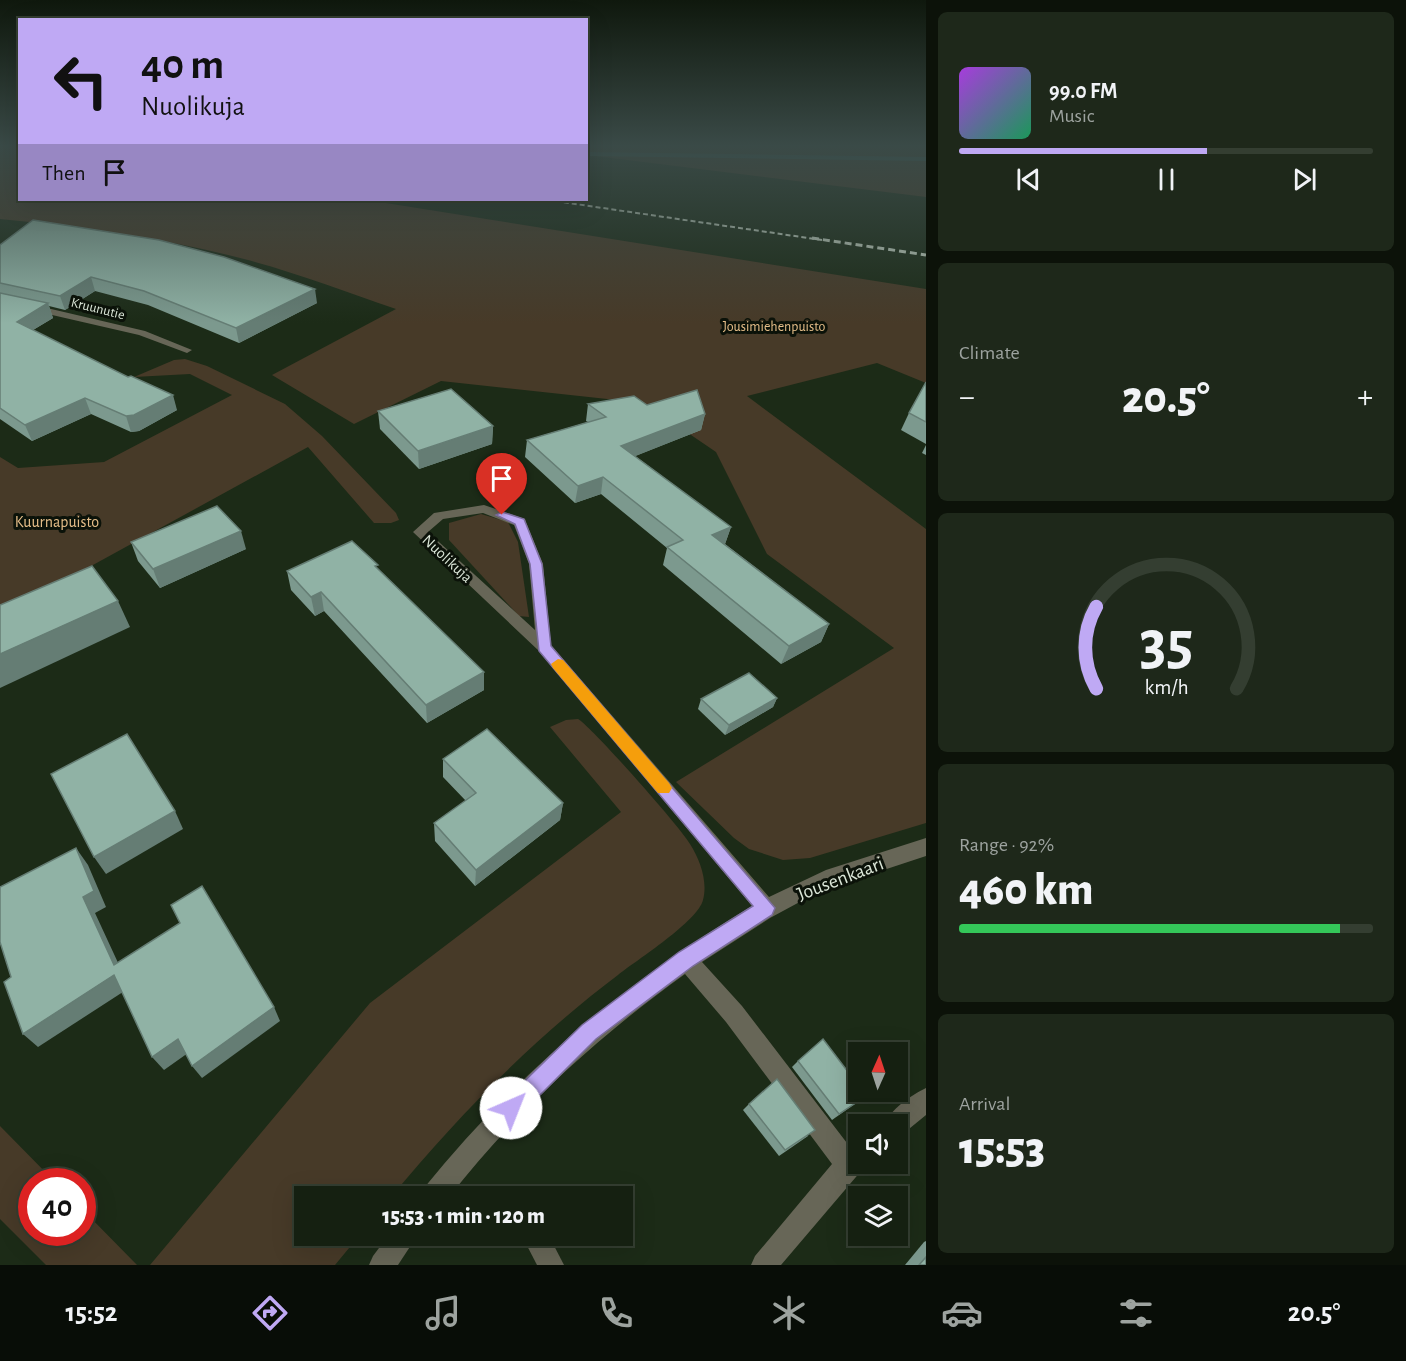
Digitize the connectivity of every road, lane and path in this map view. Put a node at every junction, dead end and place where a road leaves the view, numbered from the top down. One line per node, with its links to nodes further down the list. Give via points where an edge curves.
1 (0, 300): 2 (street, Kruunutie, via 142,333)
2 (186, 350)
3 (544, 647): 3 (street, Nuolikuja, via 536,564 520,522 484,509 439,516 420,532); 5 (street, Nuolikuja)
4 (926, 847): 5 (street, Jousenkaari, via 825,880)
5 (766, 908): 6 (street, Jousenkaari)
6 (686, 959): 9 (street); 11 (street, Jousenkaari, via 589,1032 526,1092)
7 (926, 1100): 8 (street)
8 (908, 1115)
9 (848, 1155)
10 (848, 1167): 16 (street)
11 (441, 1186)
12 (396, 1246): 14 (street)
13 (541, 1246): 15 (street)
14 (382, 1265)
15 (551, 1265)
16 (764, 1265)

